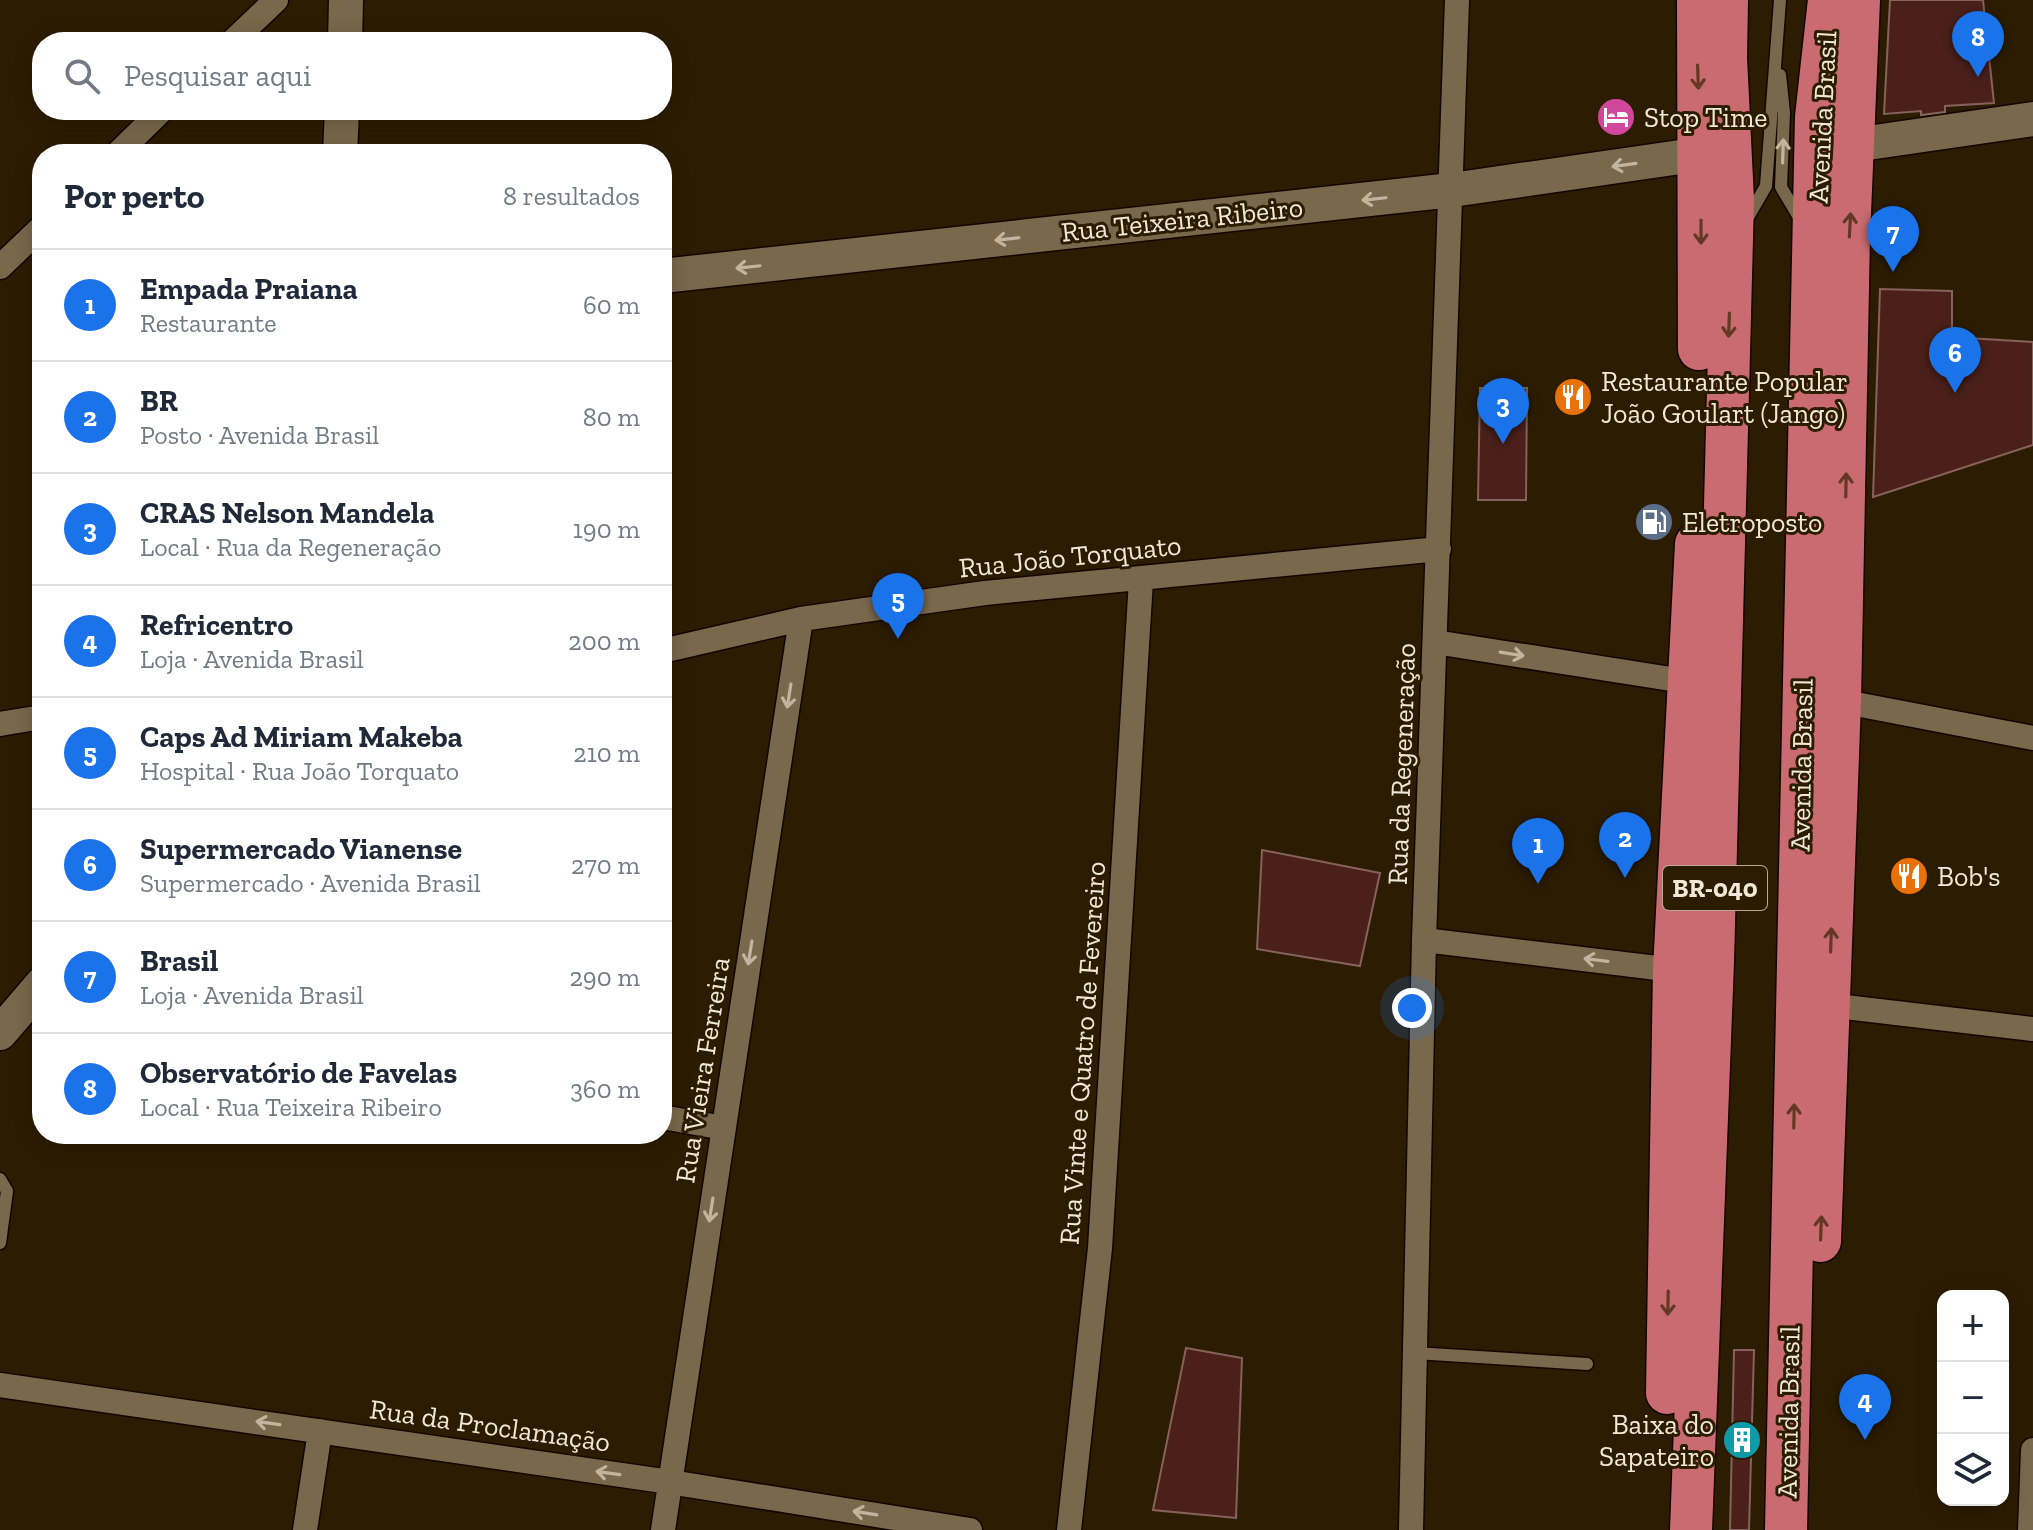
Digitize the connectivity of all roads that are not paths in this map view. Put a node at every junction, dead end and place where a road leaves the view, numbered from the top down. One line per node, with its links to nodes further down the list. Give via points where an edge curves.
1 (276, 0): 9 (street)
2 (346, 0): 10 (street)
3 (1457, 0): 19 (street, Rua da Regeneração)
4 (1698, 0): 18 (highway, one-way to 18)
5 (1727, 0): 21 (highway, BR-040)
6 (1780, 0): 11 (lane)
7 (1829, 0): 22 (highway, Avenida Brasil / BR-040, via 1816,117)
8 (1859, 0): 17 (highway, Avenida Brasil)
9 (242, 32)
10 (345, 32)
11 (1778, 52): 21 (lane, via 1766,186); 22 (lane, one-way to 11, via 1781,187 1784,113)
12 (2033, 119): 17 (street)
13 (152, 120): 15 (street)
14 (342, 120): 16 (street)
15 (127, 144)
16 (340, 144)
17 (1854, 145): 26 (highway, Avenida Brasil, one-way to 17)
18 (1701, 154): 19 (street, Rua Teixeira Ribeiro, one-way to 19); 25 (highway, one-way to 25)
19 (1452, 190): 24 (street, Rua Teixeira Ribeiro, one-way to 24); 27 (street, Rua da Regeneração)
20 (32, 237): 23 (street)
21 (1731, 247): 48 (highway, BR-040, one-way to 48, via 1713,962)
22 (1816, 248): 35 (highway, Avenida Brasil / BR-040)
23 (0, 267)
24 (672, 275)
25 (1696, 533): 32 (highway); 48 (highway, via 1704,606 1689,1220)
26 (1845, 542): 33 (highway, Avenida Brasil); 35 (highway)
27 (1439, 549): 28 (street, Rua João Torquato); 30 (street, Rua da Regeneração)
28 (1141, 580): 29 (street, Rua João Torquato, via 985,593); 58 (street, Rua Vinte e Quatro de Fevereiro, via 1100,1248)
29 (801, 619): 31 (street, Rua João Torquato); 45 (street, Rua Vieira Ferreira, one-way to 45)
30 (1435, 642): 32 (street, one-way to 32); 38 (street, Rua da Regeneração)
31 (672, 649)
32 (1690, 682): 39 (highway)
33 (1840, 701): 37 (street); 41 (highway, Avenida Brasil, one-way to 33)
34 (32, 719): 36 (street)
35 (1802, 719): 62 (highway, Avenida Brasil / BR-040, one-way to 35)
36 (0, 724)
37 (2033, 738)
38 (1424, 940): 39 (street, one-way to 38); 49 (street, Rua da Regeneração)
39 (1674, 970): 60 (highway, one-way to 60)
40 (28, 1000): 43 (street)
41 (1828, 1005): 42 (street); 63 (highway, Avenida Brasil, one-way to 41)
42 (2033, 1029)
43 (0, 1033)
44 (672, 1119): 45 (street)
45 (724, 1128): 54 (street, Rua Vieira Ferreira, one-way to 54)
46 (0, 1179): 47 (lane, via 7,1191)
47 (0, 1243)
48 (1699, 1280): 61 (highway, BR-040)
49 (1415, 1353): 50 (lane); 59 (street, Rua da Regeneração)
50 (1587, 1364)
51 (0, 1385): 52 (street, Rua da Proclamação, one-way to 51)
52 (320, 1431): 54 (street, Rua da Proclamação, one-way to 52); 55 (street)
53 (2033, 1450): 64 (street)
54 (670, 1482): 56 (street, Rua Vieira Ferreira); 57 (street, Rua da Proclamação, one-way to 54)
55 (305, 1530)
56 (663, 1530)
57 (970, 1530)
58 (1069, 1530)
59 (1411, 1530)
60 (1665, 1530)
61 (1691, 1530)
62 (1786, 1530)
63 (1815, 1530)
64 (2030, 1530)

